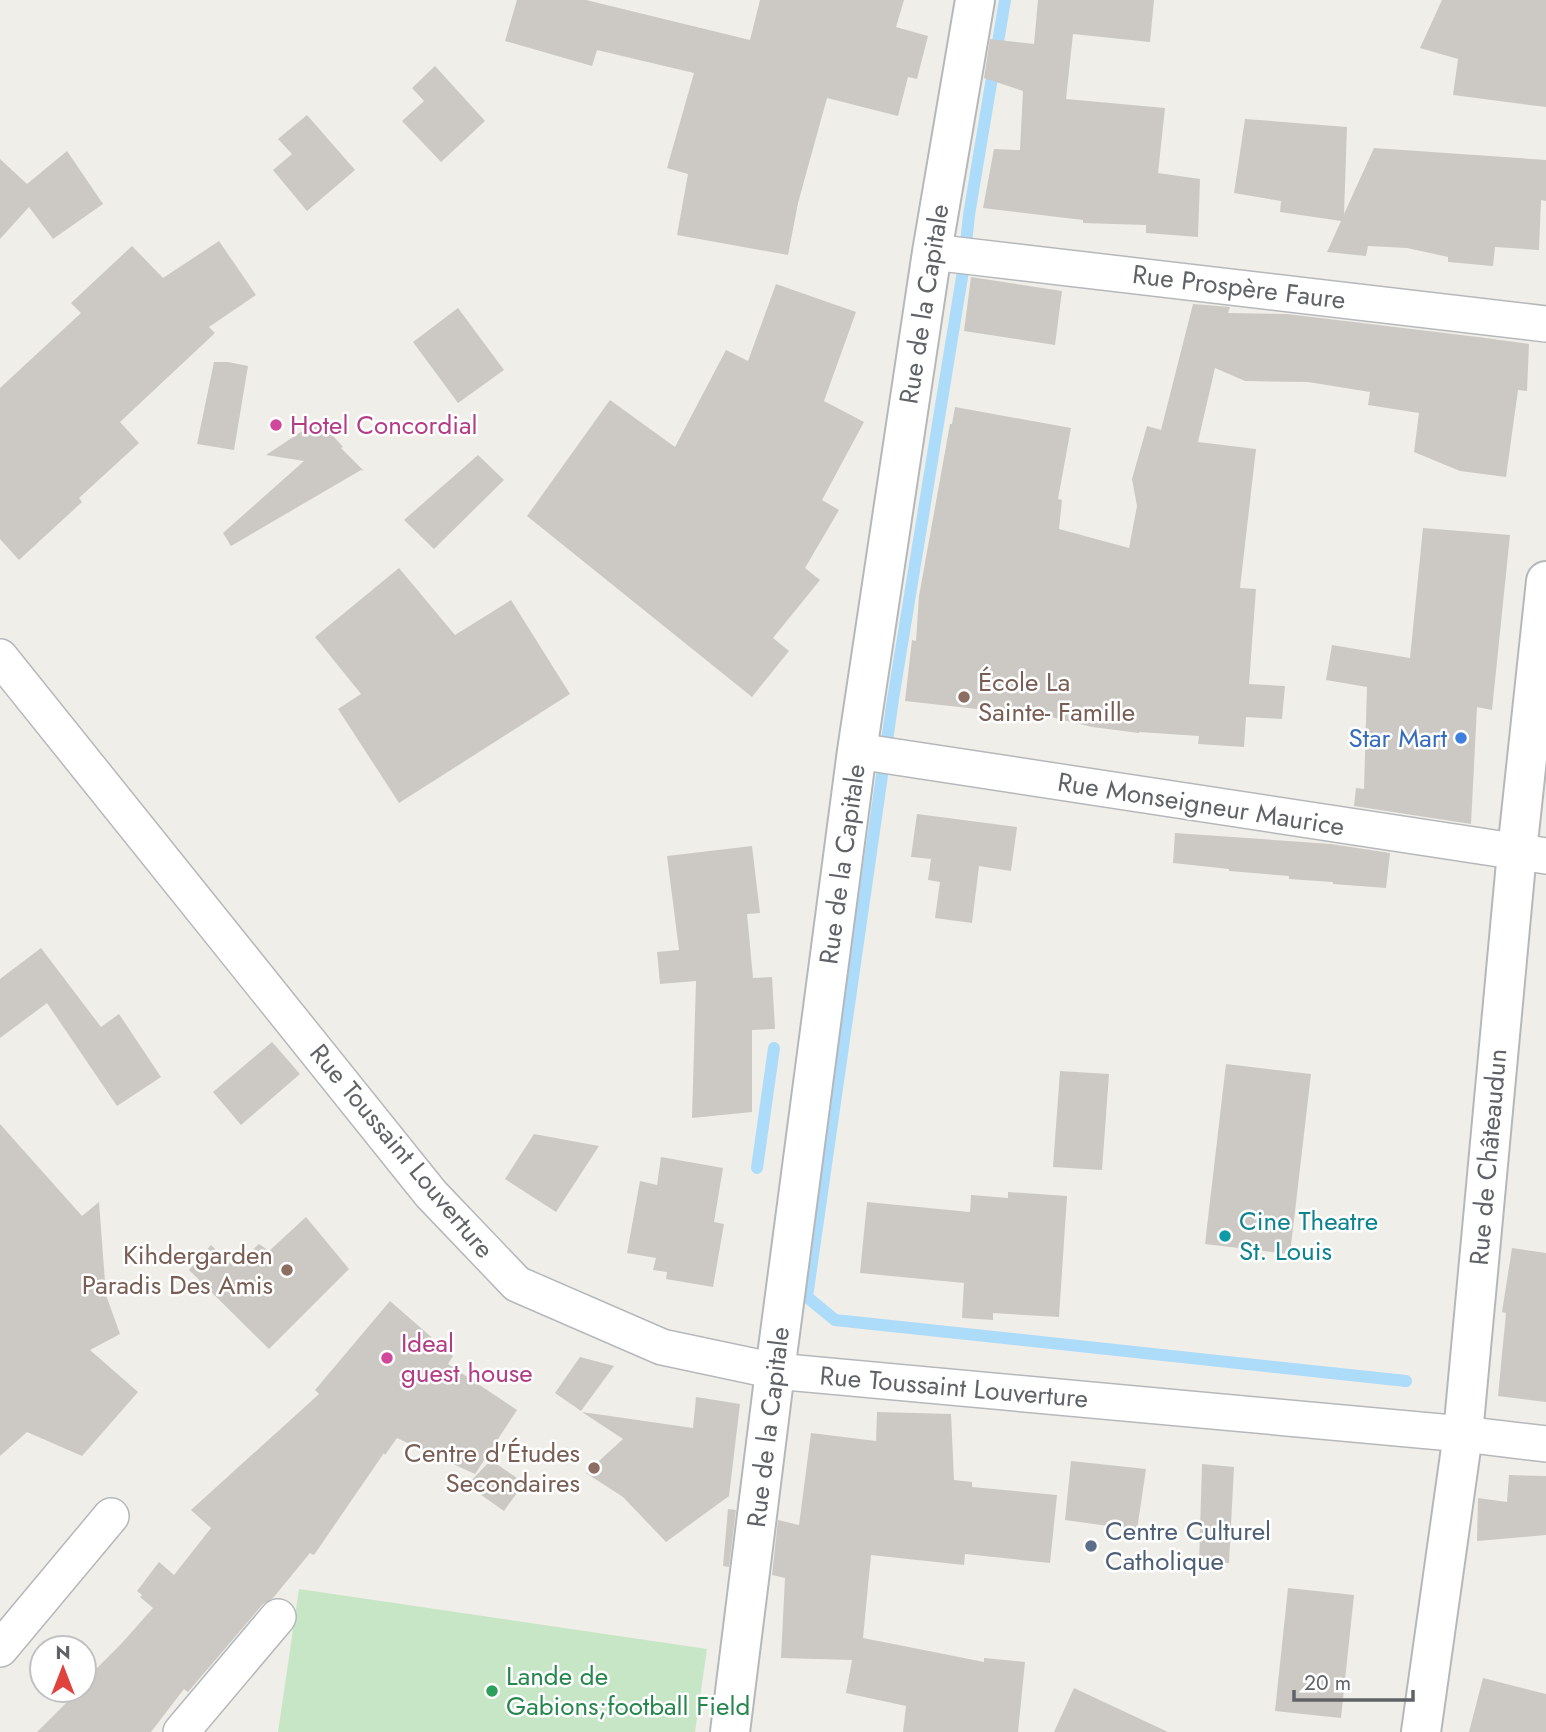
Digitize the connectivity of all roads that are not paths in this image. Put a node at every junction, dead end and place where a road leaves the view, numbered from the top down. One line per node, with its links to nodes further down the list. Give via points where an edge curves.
1 (975, 0): 2 (street, Rue de la Capitale)
2 (932, 252): 3 (street, Rue Prospère Faure); 6 (street, Rue de la Capitale)
3 (1546, 324)
4 (1546, 581): 7 (street, Rue de Châteaudun)
5 (0, 657): 8 (street, Rue Toussaint Louverture, via 431,1194 517,1284 662,1347)
6 (857, 751): 7 (street, Rue Monseigneur Maurice); 8 (street, Rue de la Capitale)
7 (1531, 854): 9 (street, Rue de Châteaudun)
8 (775, 1371): 9 (street, Rue Toussaint Louverture); 15 (street, Rue de la Capitale)
9 (1463, 1434): 10 (street, Rue Toussaint Louverture); 16 (street, Rue de Châteaudun)
10 (1546, 1444)
11 (111, 1516): 13 (street)
12 (278, 1616): 14 (street)
13 (0, 1649)
14 (181, 1732)
15 (730, 1732)
16 (1421, 1732)

